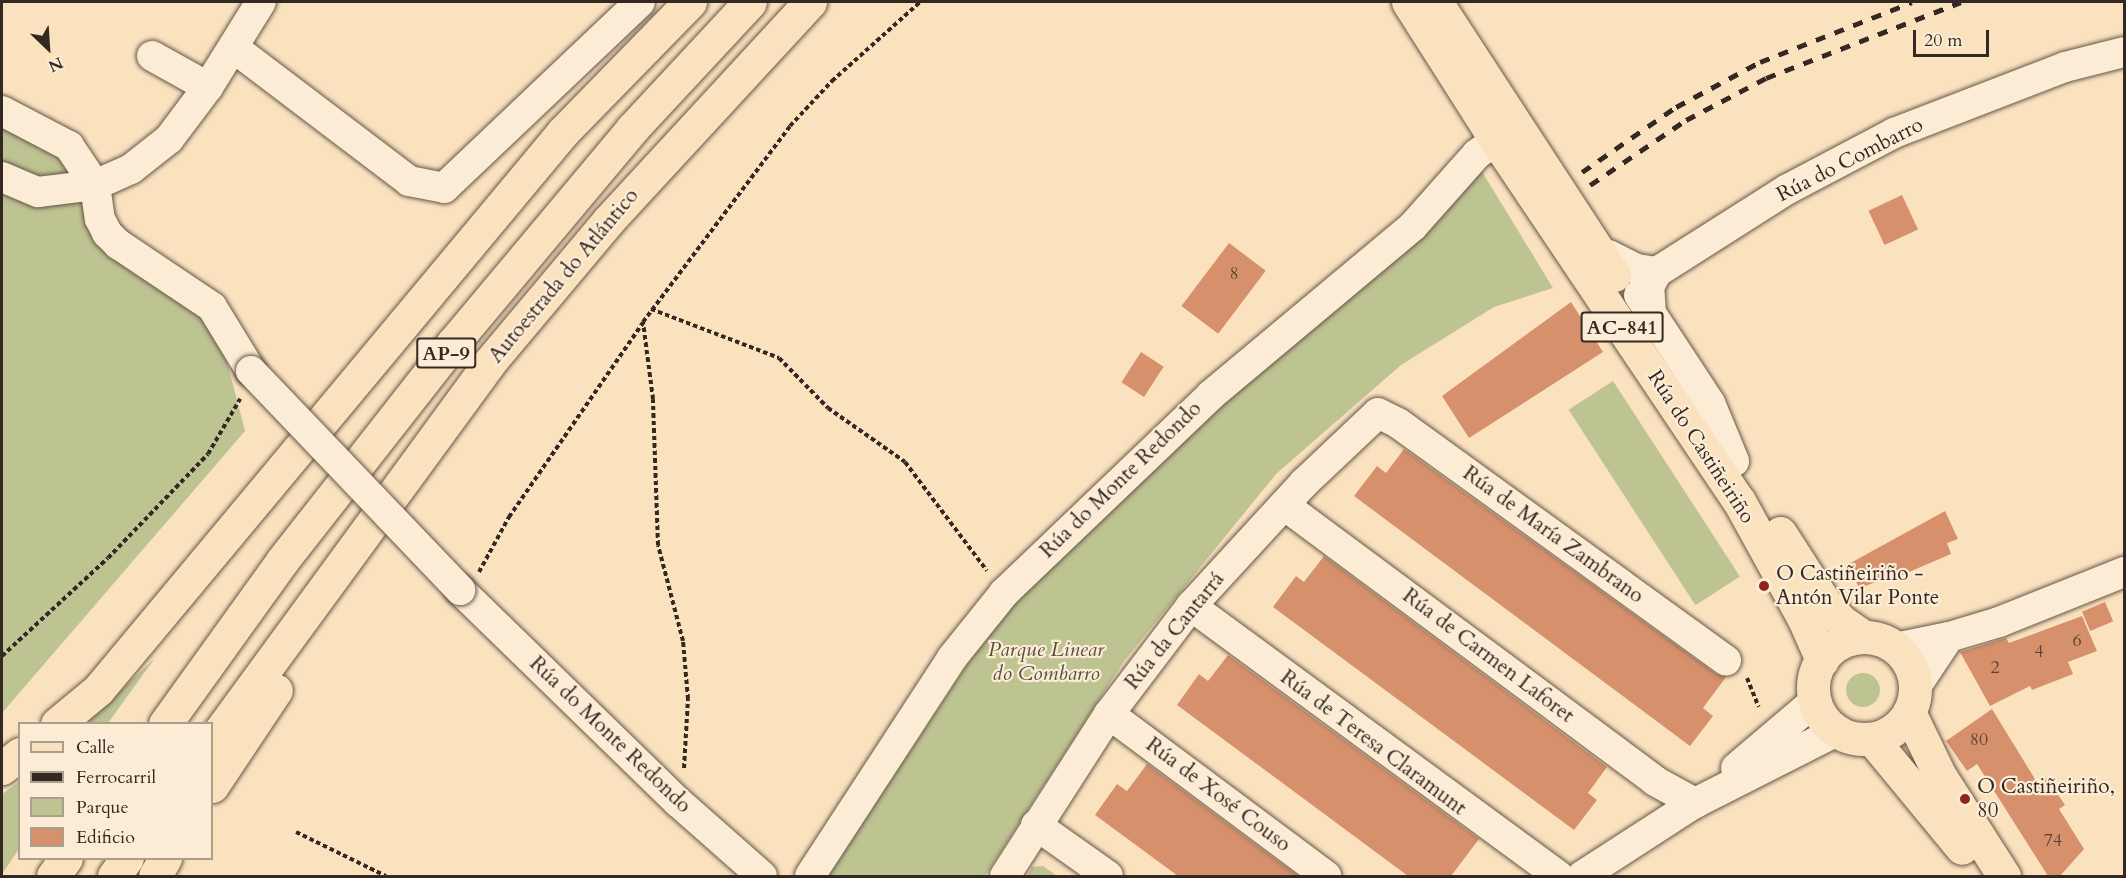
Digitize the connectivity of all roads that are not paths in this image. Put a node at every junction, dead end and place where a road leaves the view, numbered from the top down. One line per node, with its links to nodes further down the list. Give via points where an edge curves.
1 (261, 2): 8 (street)
2 (639, 2): 8 (street, via 444,188 409,182)
3 (690, 2): 33 (main road, via 563,132 98,690)
4 (750, 2): 34 (main road, Autoestrada do Atlántico / AP-9, via 632,129 454,342 282,561)
5 (810, 2): 11 (main road, Autoestrada do Atlántico / AP-9)
6 (1408, 2): 14 (main road, Rúa do Castiñeiriño / AC-841)
7 (1448, 2): 17 (street); 21 (main road, Rúa do Castiñeiriño / AC-841)
8 (234, 48): 12 (street)
9 (2124, 52): 18 (street, Rúa do Combarro, via 2066,67 1894,133 1788,189)
10 (152, 56): 12 (street)
11 (737, 81): 37 (main road, Autoestrada do Atlántico / AP-9, via 608,221 489,363); 40 (main road, via 462,429 310,638)
12 (208, 87): 16 (street, via 152,155)
13 (2, 111): 16 (street, via 69,146)
14 (1496, 140): 29 (main road, Rúa do Castiñeiriño / AC-841, via 1739,501 1804,619); 50 (street, Rúa do Monte Redondo, via 1477,154 1413,226 1211,395 1004,593 952,658)
15 (2, 177): 16 (street, via 38,192)
16 (95, 185): 49 (street, Rúa do Monte Redondo, bridge, via 100,219 107,233 212,307 251,371 466,596 673,797)
17 (1609, 255): 18 (street, via 1637,269); 19 (street)
18 (1657, 272): 19 (street, via 1649,287)
19 (1651, 313): 21 (street, via 1710,403)
20 (1378, 413): 22 (street, Rúa da Cantarrá); 28 (street, Rúa de María Zambrano, via 1398,423)
21 (1734, 461): 26 (main road, Rúa do Castiñeiriño / AC-841, via 1827,606)
22 (1284, 505): 24 (street, Rúa da Cantarrá); 41 (street, Rúa de Carmen Laforet, via 1655,781)
23 (2124, 572): 25 (street)
24 (1191, 606): 32 (street, Rúa da Cantarrá); 54 (street, Rúa de Teresa Claramunt, via 1534,863)
25 (1949, 637): 27 (street); 31 (street)
26 (1864, 638): 27 (main road, Rúa do Castiñeiriño / AC-841); 29 (main road, via 1848,640)
27 (1895, 648): 31 (main road, via 1906,659)
28 (1726, 660)
29 (1822, 660): 30 (main road, via 1813,686)
30 (1815, 700): 35 (main road, via 1819,712); 41 (street)
31 (1912, 700): 36 (main road, via 1887,734); 57 (main road, via 1940,776)
32 (1109, 714): 42 (street, Rúa da Cantarrá); 53 (street, Rúa de Xosé Couso)
33 (58, 722)
34 (166, 722)
35 (1836, 731): 36 (main road, via 1853,738); 41 (street)
36 (1872, 739): 56 (main road, via 1930,805)
37 (213, 741)
38 (18, 756): 39 (main road)
39 (2, 768)
40 (213, 784)
41 (1695, 803): 55 (street)
42 (1036, 825): 51 (street, Rúa da Cantarrá); 52 (street)
43 (65, 860): 46 (main road)
44 (126, 860): 47 (main road)
45 (164, 860): 48 (main road)
46 (53, 876)
47 (114, 876)
48 (155, 876)
49 (762, 876)
50 (810, 876)
51 (1005, 876)
52 (1108, 876)
53 (1326, 876)
54 (1558, 876)
55 (1582, 876)
56 (1982, 876)
57 (2004, 876)

